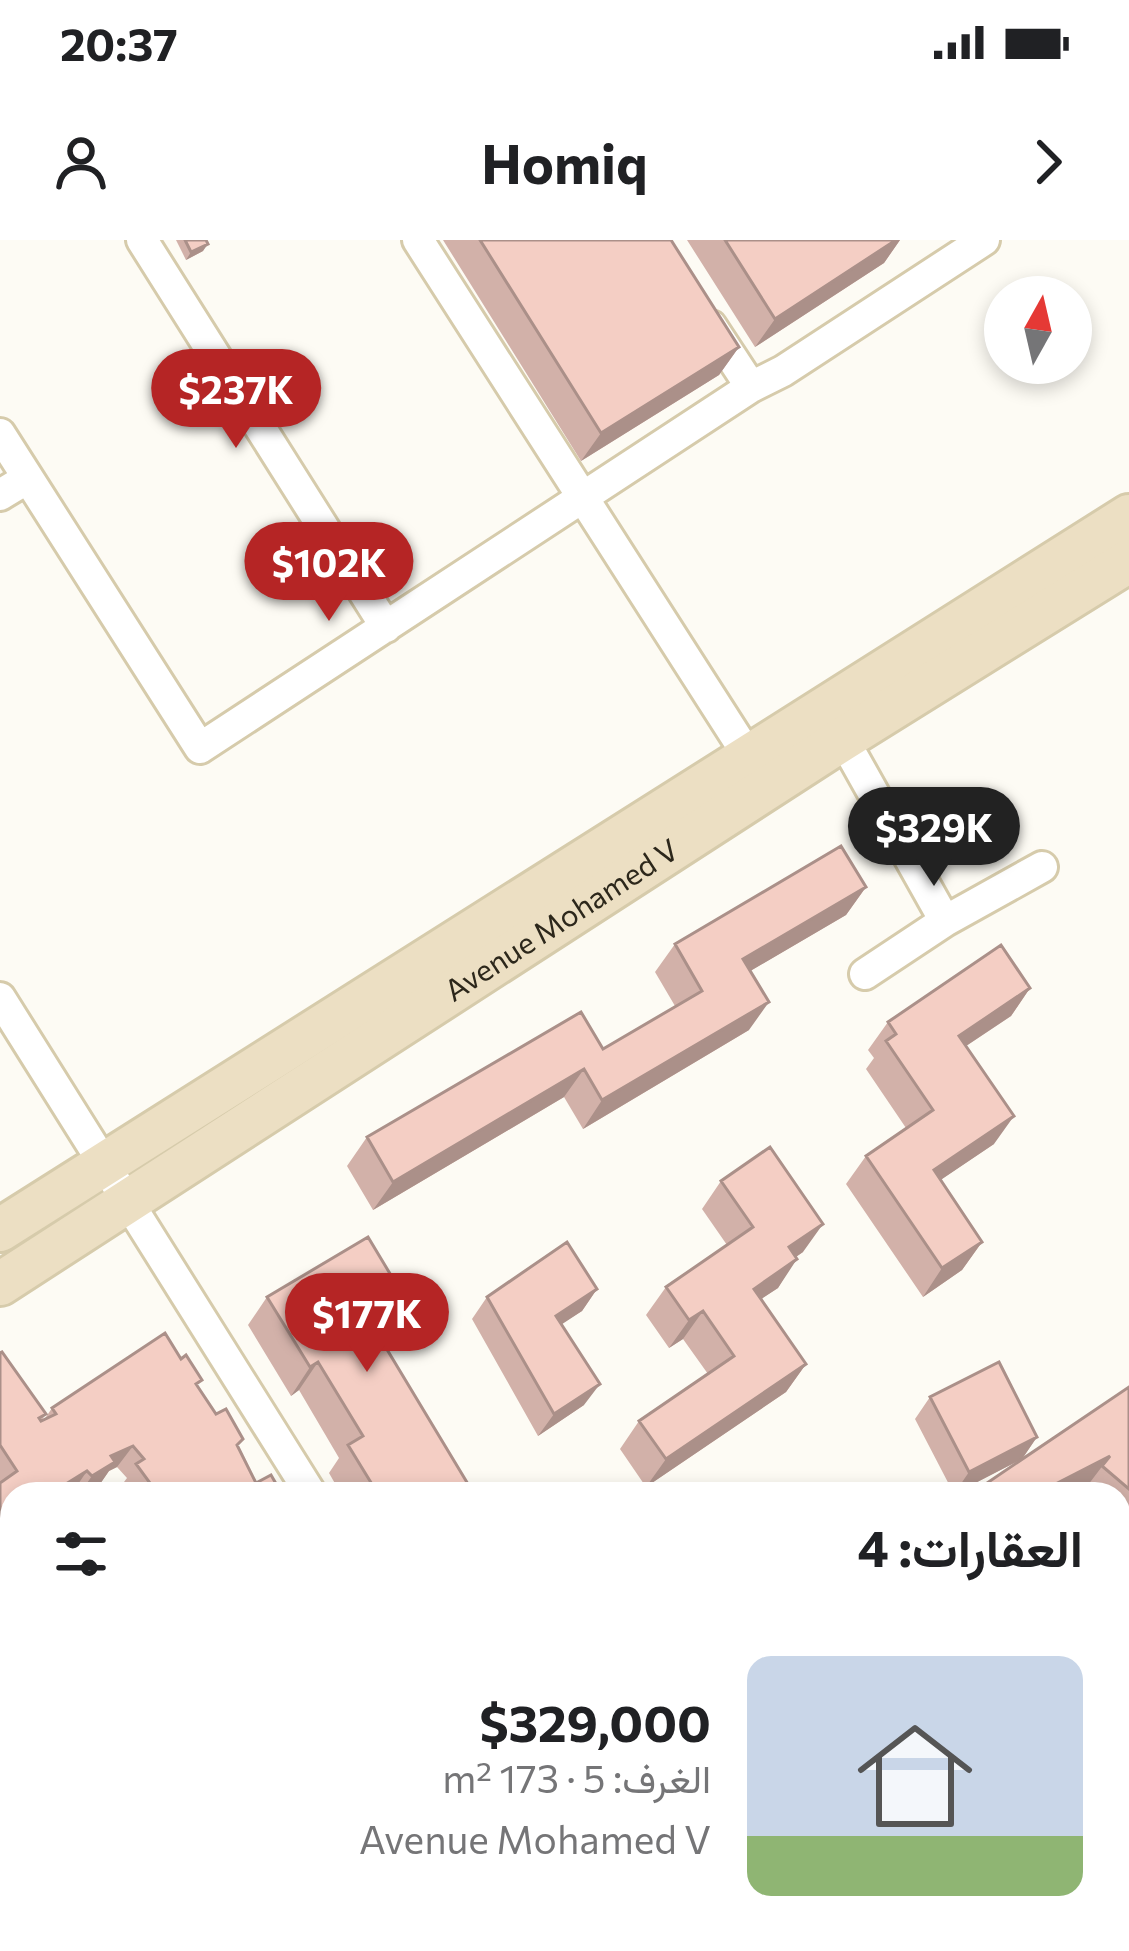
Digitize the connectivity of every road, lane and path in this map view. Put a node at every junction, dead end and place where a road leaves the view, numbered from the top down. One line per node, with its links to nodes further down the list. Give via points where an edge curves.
1 (142, 240): 13 (street)
2 (418, 240): 10 (street)
3 (984, 240): 4 (street)
4 (942, 251): 6 (street)
5 (692, 296): 6 (street)
6 (751, 387): 10 (street)
7 (2, 440): 8 (street)
8 (28, 478): 9 (street); 13 (street, via 200,748)
9 (0, 495)
10 (582, 496): 13 (street); 15 (street)
11 (1129, 516): 15 (street, Avenue Mohamed V)
12 (1129, 561): 14 (street, Avenue Mohamed V)
13 (386, 627)
14 (843, 740): 17 (street); 21 (street, Avenue Mohamed V)
15 (749, 757): 20 (street, Avenue Mohamed V)
16 (1042, 867): 17 (street)
17 (945, 921): 18 (street)
18 (865, 974)
19 (0, 998): 20 (street)
20 (104, 1164): 21 (street); 22 (street, Avenue Mohamed V)
21 (131, 1202): 23 (street, Avenue Mohamed V); 24 (street)
22 (0, 1230)
23 (0, 1284)
24 (304, 1482)

